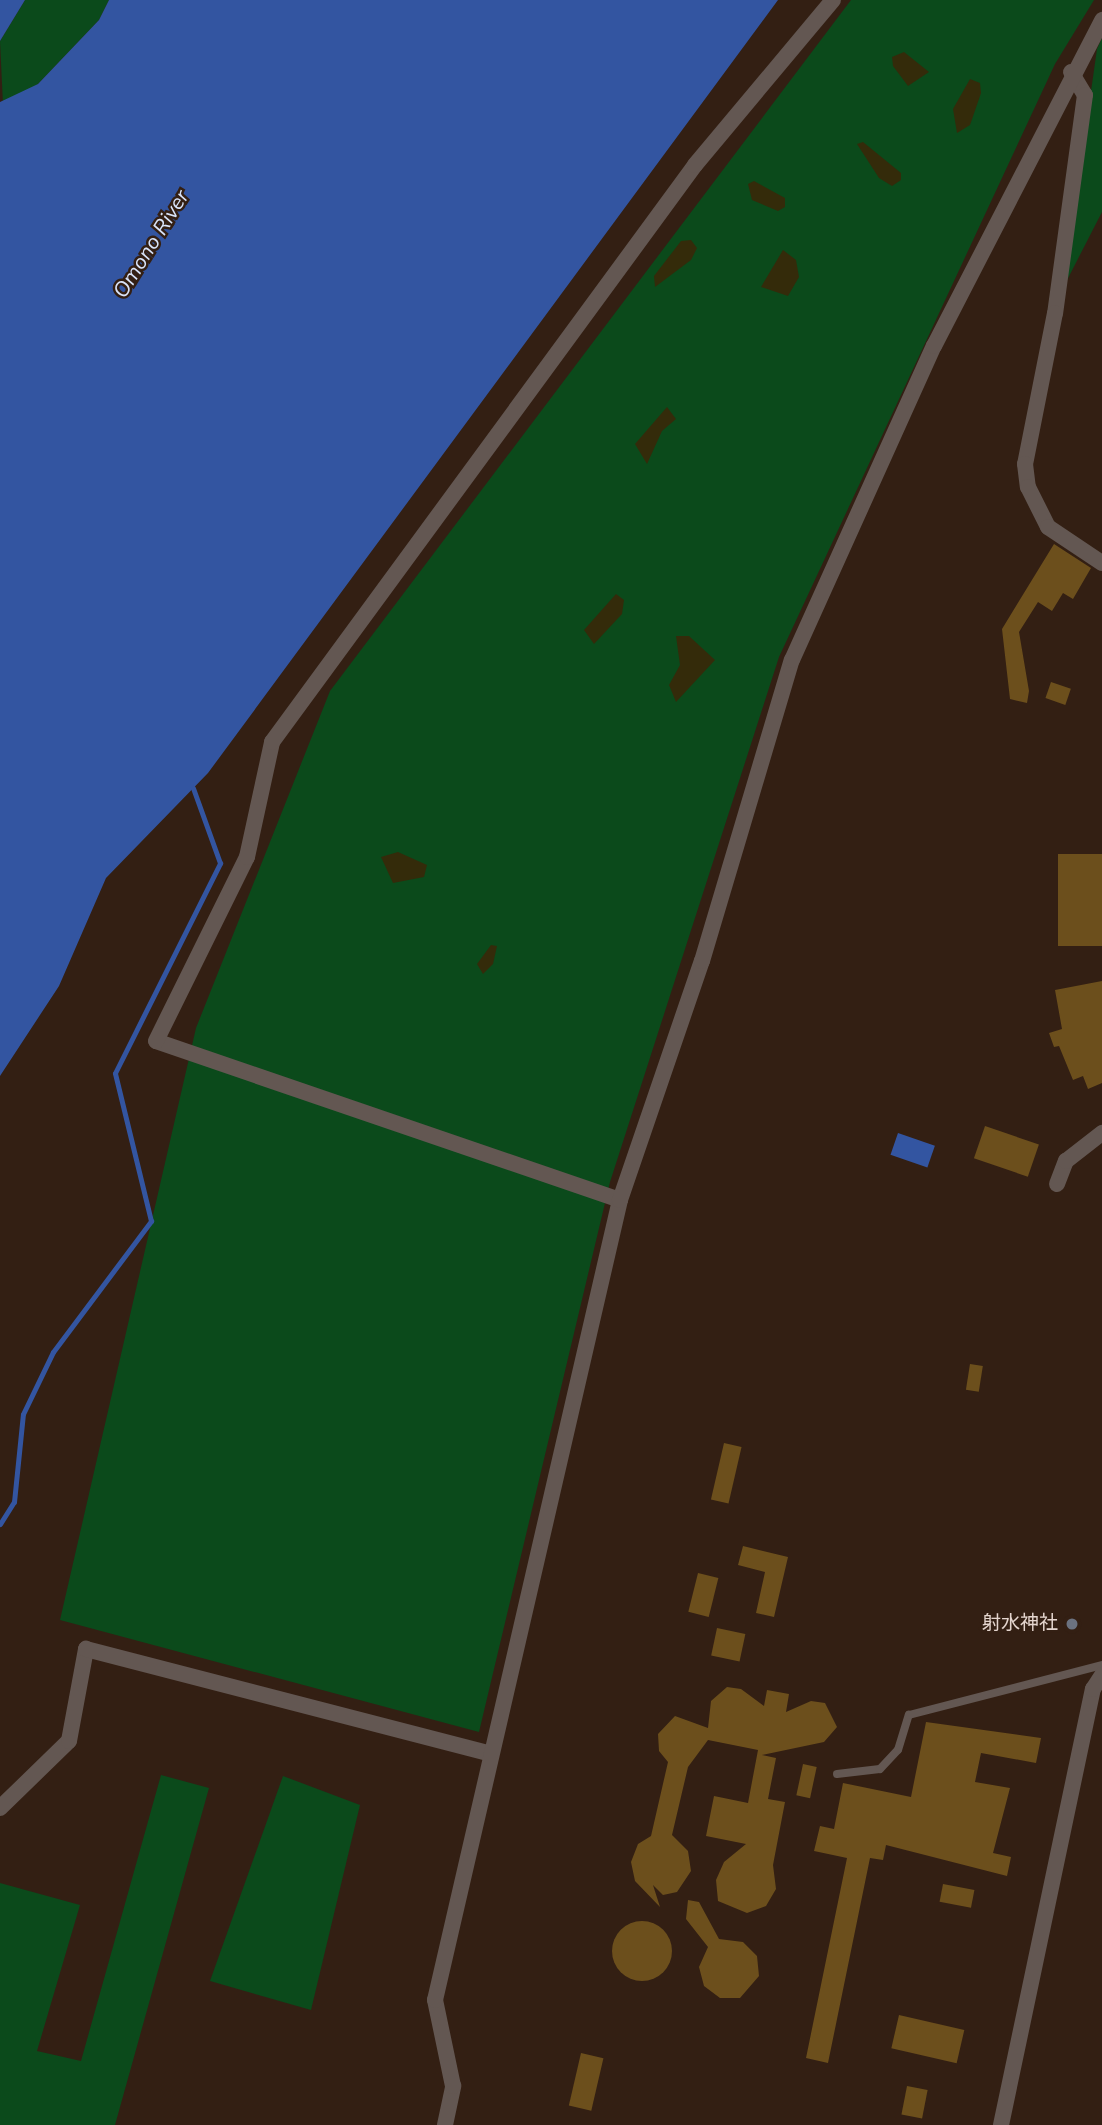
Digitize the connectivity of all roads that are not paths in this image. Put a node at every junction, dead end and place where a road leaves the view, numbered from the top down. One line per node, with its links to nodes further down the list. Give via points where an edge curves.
1 (833, 0): 7 (street, via 695,165 272,742 247,857 156,1041)
2 (1102, 20): 3 (street)
3 (1071, 72): 4 (street, via 1085,95 1055,313 1025,464 1048,527); 7 (street, via 934,346 792,660 702,961)
4 (1102, 562)
5 (1102, 1133): 6 (street, via 1066,1161)
6 (1057, 1184)
7 (620, 1200): 10 (street)
8 (1102, 1665): 11 (lane, via 909,1715 898,1750 880,1769)
9 (1102, 1675): 14 (street, via 1093,1689)
10 (491, 1754): 12 (street, via 86,1649 69,1741); 13 (street, via 435,2000 453,2086)
11 (836, 1774)
12 (0, 1808)
13 (445, 2125)
14 (1001, 2125)

